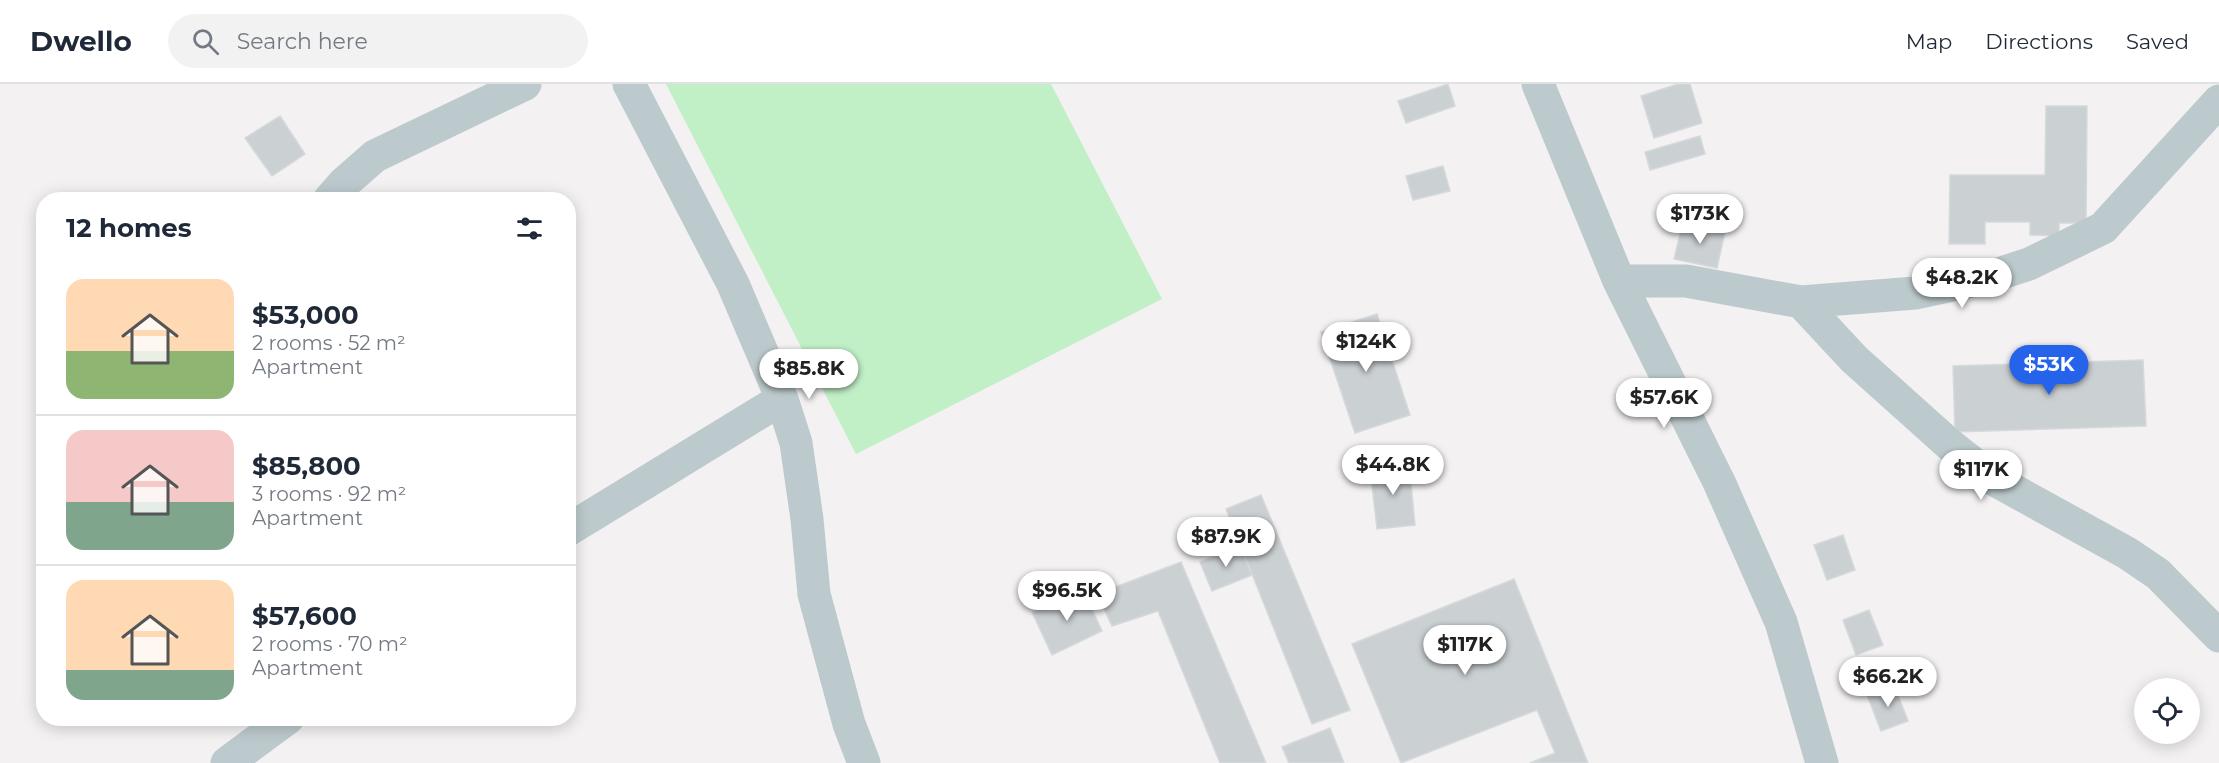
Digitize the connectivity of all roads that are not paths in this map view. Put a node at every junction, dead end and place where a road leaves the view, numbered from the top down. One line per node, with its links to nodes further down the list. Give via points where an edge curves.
1 (525, 84): 5 (street, via 375,156)
2 (629, 84): 8 (street, via 733,284)
3 (1538, 84): 6 (street)
4 (2219, 101): 7 (street, via 2103,228 2029,264 1915,293)
5 (336, 192)
6 (1619, 281): 7 (street, via 1686,281); 14 (street, via 1719,482 1781,622)
7 (1801, 302): 10 (street, via 1854,360 1950,445 1993,478 2158,574)
8 (782, 399): 9 (street); 13 (street, via 796,443 814,594 849,724)
9 (576, 525)
10 (2219, 636)
11 (277, 726): 12 (street)
12 (227, 763)
13 (864, 763)
14 (1822, 763)

